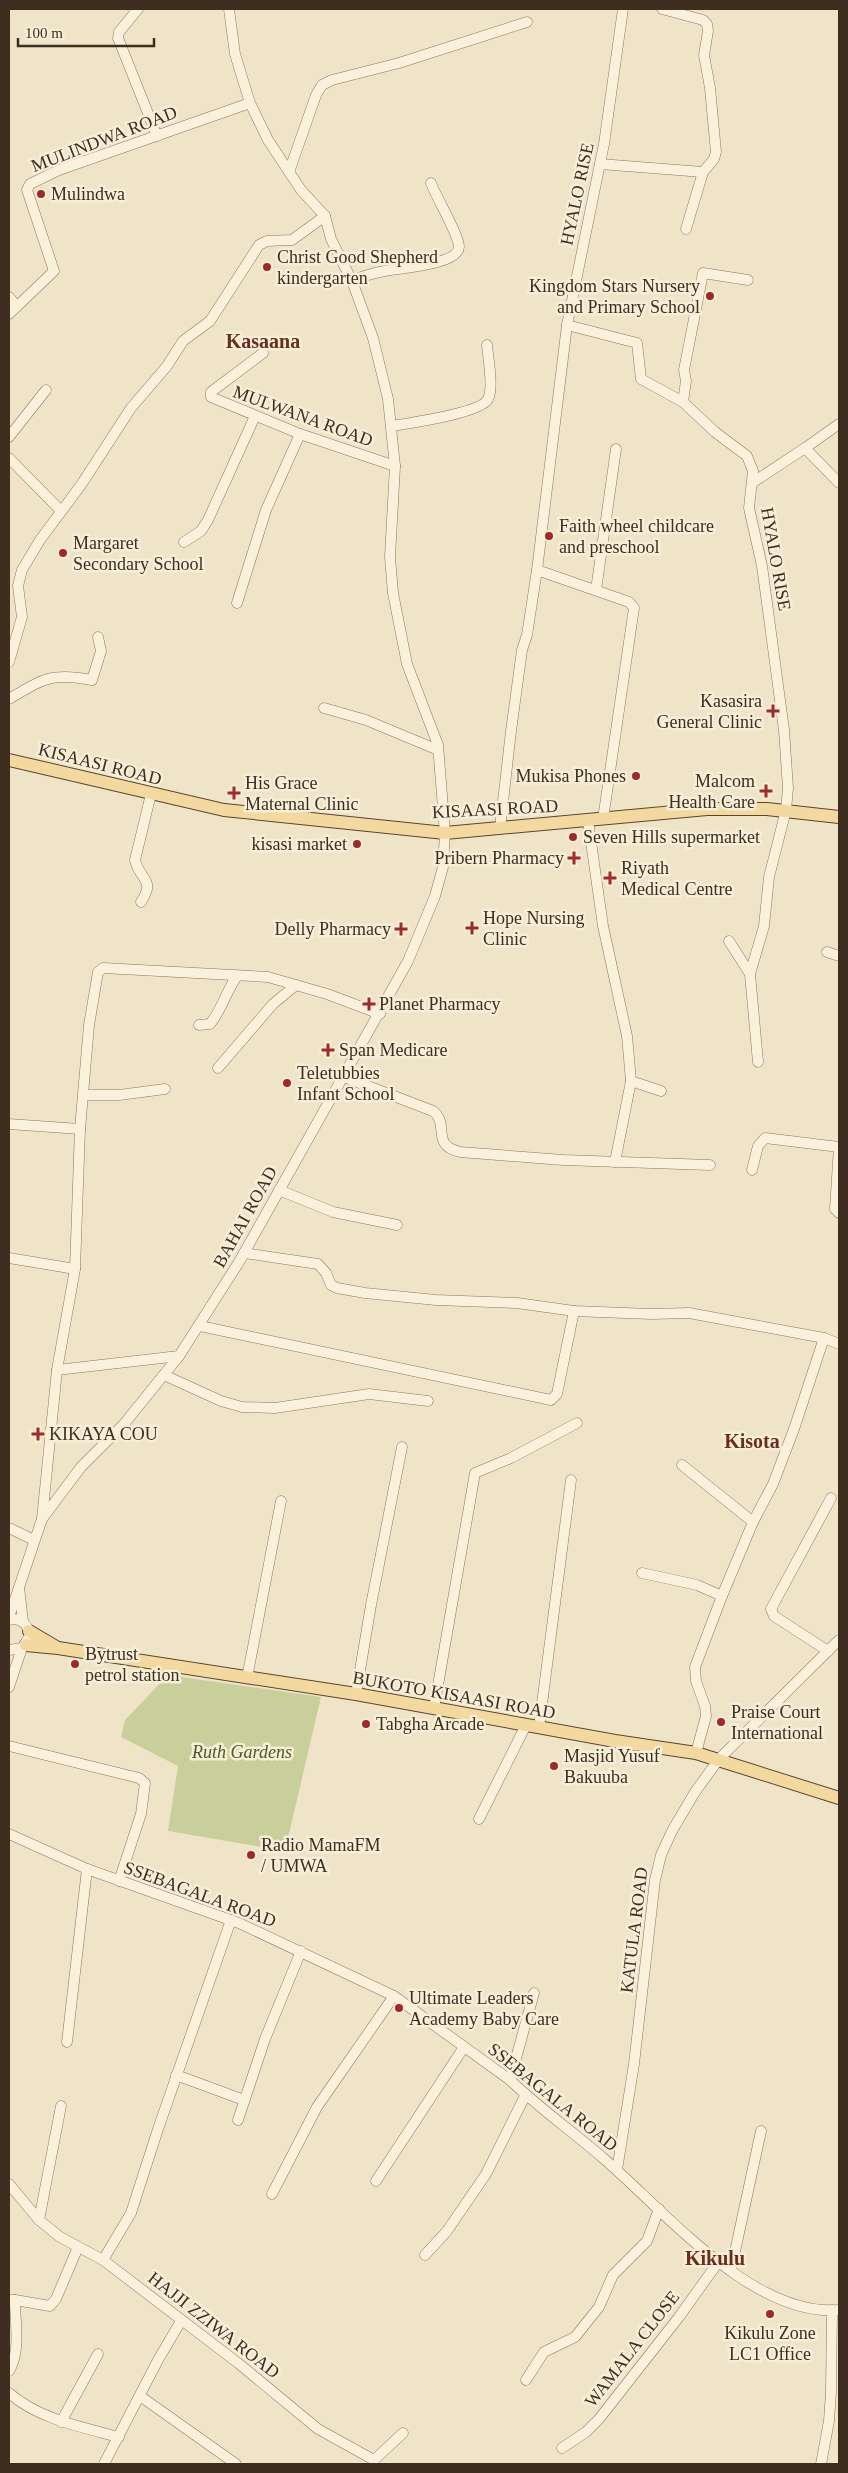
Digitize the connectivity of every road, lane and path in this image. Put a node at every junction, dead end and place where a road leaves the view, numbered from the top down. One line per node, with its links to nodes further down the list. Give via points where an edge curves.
1 (138, 9): 7 (street, via 119,32 118,38)
2 (230, 9): 6 (street, via 235,54)
3 (623, 9): 8 (street, HYALO RISE)
4 (662, 9): 10 (street, via 697,17 707,24 704,55 716,152)
5 (527, 22): 9 (street, via 322,85)
6 (250, 103): 7 (street, MULINDWA ROAD); 9 (street)
7 (157, 136): 17 (street, MULINDWA ROAD, via 59,170 30,184 28,190 54,270)
8 (600, 164): 10 (street); 19 (street, HYALO RISE)
9 (288, 172): 12 (street)
10 (703, 172): 13 (street)
11 (431, 184): 14 (street, via 457,238 459,248 456,253 450,258 424,265)
12 (325, 216): 14 (street, BAHAI ROAD, via 331,239); 35 (street, via 292,240 267,241 259,245 210,321 183,341 167,366 131,408)
13 (686, 229)
14 (352, 280): 26 (street, BAHAI ROAD, via 373,338)
15 (748, 280): 23 (street, via 703,273 684,370)
16 (9, 297): 17 (street)
17 (16, 305): 18 (street, MULINDWA ROAD)
18 (9, 314)
19 (568, 325): 23 (street, HYALO RISE, via 634,340 639,346 641,379); 37 (street)
20 (487, 345): 26 (street, via 491,389 485,403 456,414)
21 (263, 353): 24 (street, MULWANA ROAD, via 222,382 210,395)
22 (46, 390): 28 (street)
23 (683, 402): 33 (street, HYALO RISE, via 746,456 753,471)
24 (255, 416): 27 (street, MULWANA ROAD); 36 (street, via 208,520 201,532)
25 (839, 424): 29 (street)
26 (392, 426): 32 (street, BAHAI ROAD)
27 (300, 434): 32 (street, MULWANA ROAD); 39 (street, via 266,510)
28 (9, 437)
29 (804, 448): 33 (street); 34 (street)
30 (616, 449): 38 (street)
31 (9, 458): 35 (street)
32 (395, 466): 44 (street, BAHAI ROAD, via 390,557 393,593 408,664 421,705 436,736)
33 (752, 483): 47 (street, HYALO RISE, via 749,508 762,566 784,730 788,788)
34 (839, 484)
35 (61, 511): 41 (street, via 22,570 18,586 22,617)
36 (184, 542)
37 (537, 570): 38 (street); 51 (street, via 520,668)
38 (596, 590): 49 (street, via 629,602 634,608)
39 (237, 602)
40 (98, 638): 42 (street, via 101,651 92,680 66,675 43,679)
41 (9, 662)
42 (9, 699)
43 (324, 708): 44 (street, via 366,720)
44 (438, 750): 52 (street, BAHAI ROAD)
45 (9, 760): 46 (main road, KISAASI ROAD)
46 (150, 794): 52 (main road, KISAASI ROAD, via 234,811); 53 (street, via 135,860 148,886)
47 (786, 810): 48 (main road, KISAASI ROAD); 49 (main road, KISAASI ROAD, via 707,810); 57 (street, HYALO RISE, via 769,877 764,926)
48 (839, 817)
49 (603, 819): 50 (main road, KISAASI ROAD)
50 (588, 821): 51 (main road, KISAASI ROAD); 65 (street, via 603,926 627,1036)
51 (500, 828): 52 (main road, KISAASI ROAD)
52 (445, 833): 60 (street, BAHAI ROAD, via 443,867 432,904 408,961)
53 (140, 902)
54 (729, 941): 57 (street)
55 (827, 952): 56 (street)
56 (839, 956)
57 (750, 974): 62 (street)
58 (237, 976): 59 (street, via 268,977); 61 (street, via 215,1018 210,1024); 68 (street, via 100,969 89,1025)
59 (296, 985): 60 (street); 63 (street, via 273,1004)
60 (380, 1014): 64 (street, BAHAI ROAD)
61 (199, 1025)
62 (758, 1062)
63 (218, 1068)
64 (344, 1077): 72 (street, via 432,1111 439,1118 443,1142 453,1150); 75 (street, BAHAI ROAD)
65 (631, 1081): 67 (street); 72 (street)
66 (165, 1090): 68 (street)
67 (661, 1091)
68 (85, 1095): 70 (street)
69 (9, 1124): 70 (street)
70 (80, 1129): 80 (street)
71 (839, 1148): 74 (street, via 765,1138 758,1146); 76 (street, via 834,1209)
72 (615, 1162): 73 (street)
73 (710, 1165)
74 (752, 1170)
75 (279, 1190): 77 (street, via 333,1212); 78 (street, BAHAI ROAD)
76 (839, 1213)
77 (397, 1225)
78 (244, 1253): 81 (street, via 318,1264 337,1288 365,1293); 82 (street, BAHAI ROAD)
79 (9, 1258): 80 (street)
80 (75, 1269): 86 (street)
81 (574, 1310): 82 (street, via 557,1394 551,1400); 83 (street, via 689,1314)
82 (200, 1326): 85 (street, BAHAI ROAD)
83 (824, 1338): 84 (street); 96 (street, via 780,1465)
84 (839, 1344)
85 (179, 1356): 86 (street); 87 (street, BAHAI ROAD)
86 (57, 1370): 95 (street)
87 (164, 1375): 88 (street, via 242,1407 275,1408 369,1394); 95 (street, BAHAI ROAD, via 124,1424 81,1467)
88 (428, 1402)
89 (577, 1423): 114 (street, via 475,1473)
90 (402, 1448): 113 (street, via 370,1605)
91 (682, 1465): 96 (street)
92 (571, 1480): 116 (street)
93 (831, 1498): 108 (street, via 771,1609 774,1616)
94 (281, 1501): 111 (street)
95 (42, 1518): 98 (street, BAHAI ROAD)
96 (753, 1522): 101 (street)
97 (9, 1528): 98 (street)
98 (34, 1540): 100 (street, BAHAI ROAD)
99 (642, 1573): 101 (street, via 697,1585)
100 (19, 1586): 102 (street, BAHAI ROAD); 103 (street, BAHAI ROAD)
101 (722, 1596): 118 (street, via 695,1667 706,1716)
102 (9, 1618): 103 (street)
103 (26, 1626): 105 (street); 106 (main road, BUKOTO KISAASI ROAD)
104 (839, 1640): 108 (street, KATULA ROAD)
105 (24, 1647): 106 (main road, BUKOTO KISAASI ROAD); 107 (street); 110 (street)
106 (58, 1648): 111 (main road, BUKOTO KISAASI ROAD)
107 (9, 1650)
108 (828, 1650): 119 (street, KATULA ROAD)
109 (9, 1662): 110 (street)
110 (12, 1675): 112 (street)
111 (247, 1678): 113 (main road, BUKOTO KISAASI ROAD)
112 (9, 1686)
113 (356, 1694): 114 (main road, BUKOTO KISAASI ROAD)
114 (434, 1708): 115 (main road, BUKOTO KISAASI ROAD)
115 (526, 1725): 116 (main road, BUKOTO KISAASI ROAD); 121 (street)
116 (539, 1727): 118 (main road, BUKOTO KISAASI ROAD)
117 (9, 1746): 124 (street, via 139,1778 145,1783 141,1814)
118 (696, 1753): 119 (main road, BUKOTO KISAASI ROAD)
119 (719, 1759): 120 (main road, BUKOTO KISAASI ROAD); 138 (street, KATULA ROAD, via 672,1831 658,1866 634,2064)
120 (839, 1798)
121 (480, 1819)
122 (9, 1834): 123 (street, SSEBAGALA ROAD)
123 (87, 1869): 124 (street, SSEBAGALA ROAD); 129 (street)
124 (120, 1881): 125 (street, SSEBAGALA ROAD)
125 (231, 1920): 126 (street, SSEBAGALA ROAD); 131 (street)
126 (301, 1951): 128 (street, SSEBAGALA ROAD); 134 (street)
127 (534, 1992): 132 (street)
128 (394, 1996): 130 (street, SSEBAGALA ROAD); 141 (street, via 317,2107)
129 (67, 2042)
130 (464, 2046): 132 (street, SSEBAGALA ROAD); 139 (street)
131 (176, 2075): 134 (street); 146 (street, via 131,2213)
132 (510, 2080): 133 (street, SSEBAGALA ROAD)
133 (525, 2096): 138 (street, SSEBAGALA ROAD); 145 (street, via 486,2174)
134 (244, 2100): 136 (street)
135 (62, 2106): 143 (street)
136 (238, 2120)
137 (761, 2130): 148 (street)
138 (616, 2170): 142 (street, SSEBAGALA ROAD)
139 (376, 2181)
140 (9, 2184): 143 (street, HAJJI ZZIWA ROAD)
141 (272, 2194)
142 (659, 2209): 147 (street, SSEBAGALA ROAD); 154 (street, via 647,2241 614,2275 599,2307 575,2337 544,2352)
143 (39, 2220): 144 (street, HAJJI ZZIWA ROAD)
144 (78, 2247): 146 (street, HAJJI ZZIWA ROAD); 149 (street, via 50,2306)
145 (425, 2255)
146 (103, 2260): 151 (street, HAJJI ZZIWA ROAD)
147 (719, 2261): 148 (street, SSEBAGALA ROAD); 160 (street, WAMALA CLOSE, via 599,2419)
148 (732, 2270): 150 (street, SSEBAGALA ROAD, via 761,2291 782,2301 805,2308)
149 (12, 2300): 153 (street, via 15,2356)
150 (835, 2310): 163 (street, via 829,2421)
151 (181, 2321): 156 (street); 158 (street, HAJJI ZZIWA ROAD, via 318,2429 369,2458 374,2460)
152 (98, 2354): 157 (street)
153 (9, 2371)
154 (526, 2380)
155 (9, 2392): 157 (street)
156 (140, 2396): 159 (street); 162 (street)
157 (61, 2422): 159 (street)
158 (403, 2433)
159 (119, 2437): 161 (street)
160 (562, 2448)
161 (104, 2464)
162 (236, 2464)
163 (821, 2464)

